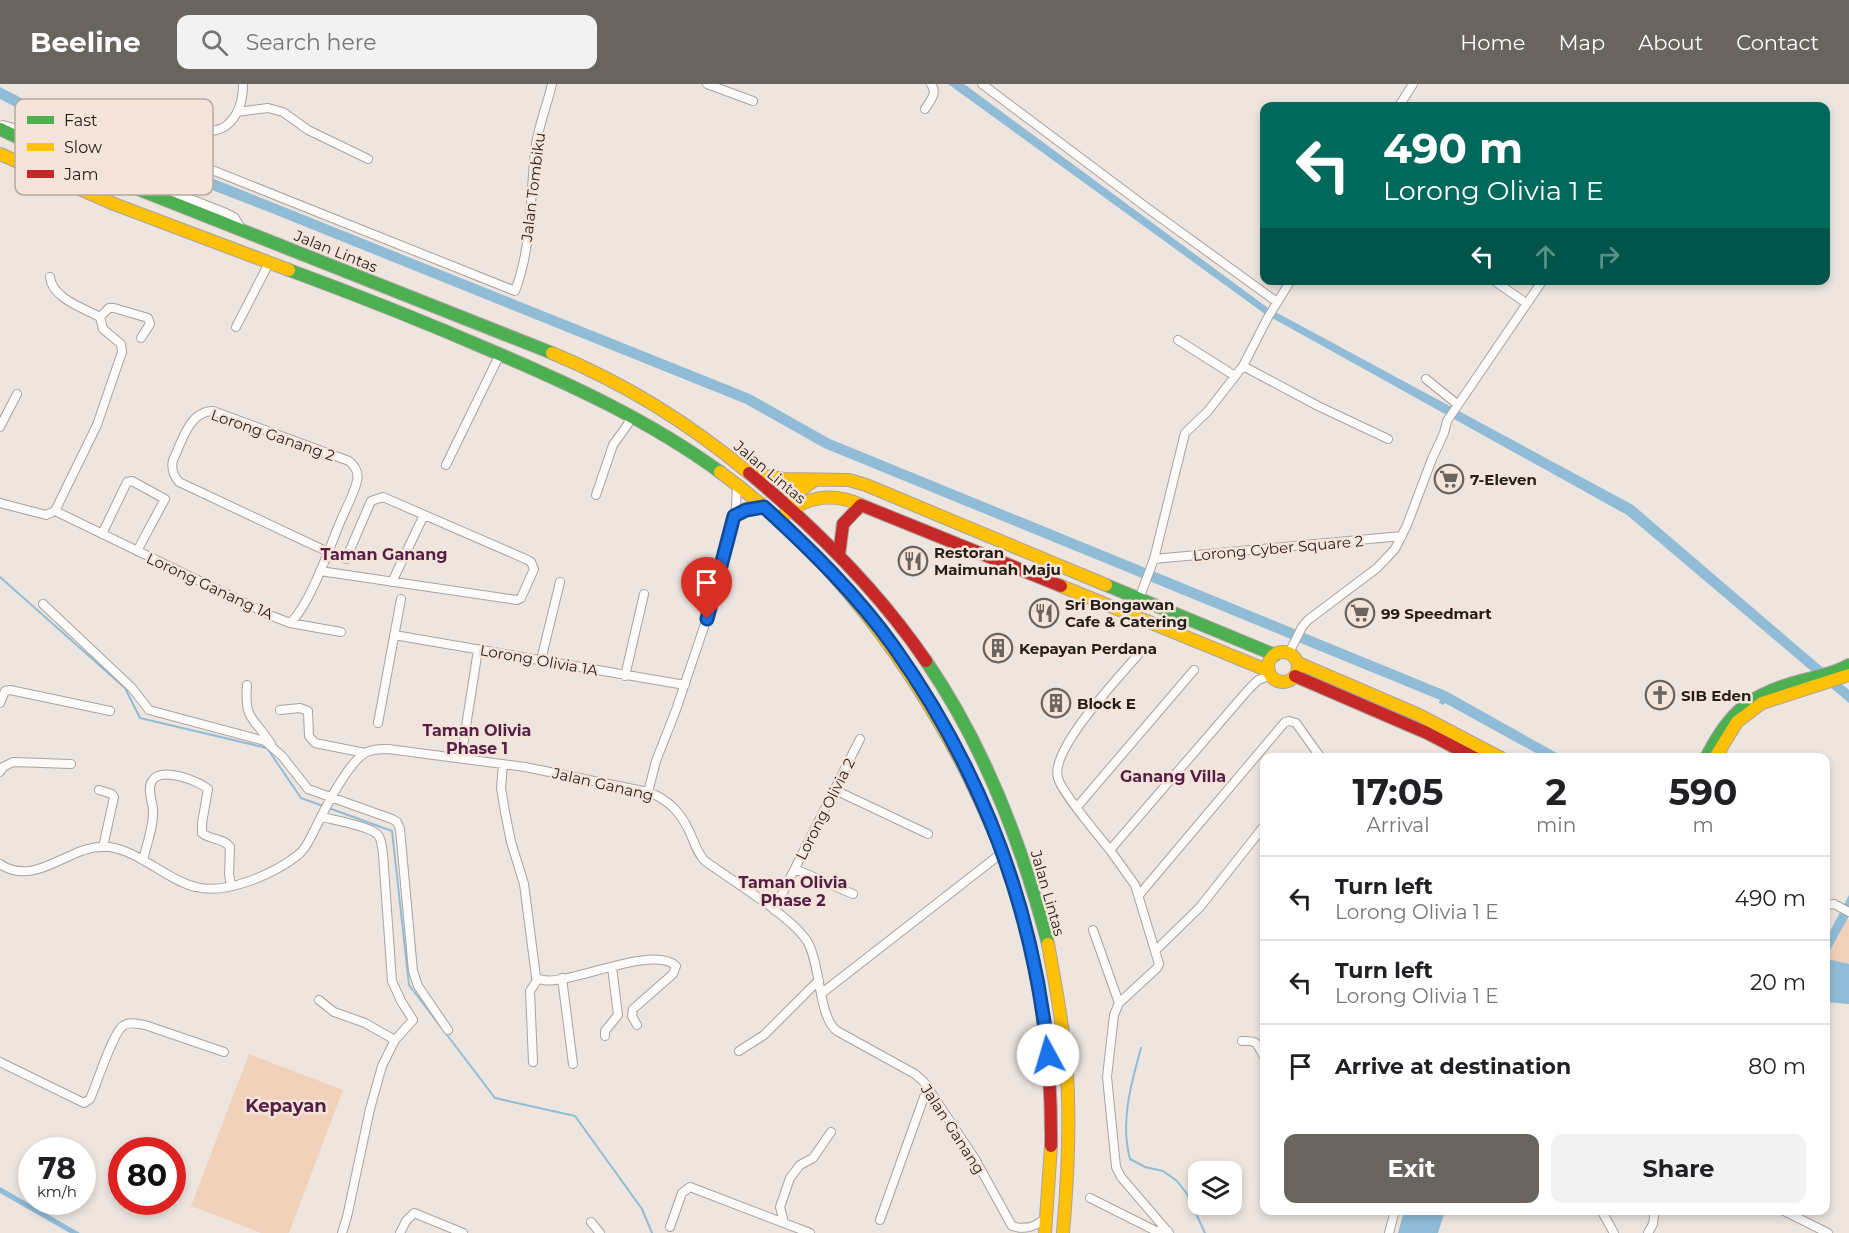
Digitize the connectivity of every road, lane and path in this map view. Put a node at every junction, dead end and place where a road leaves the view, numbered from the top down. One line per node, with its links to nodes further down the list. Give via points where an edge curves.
1 (243, 84): 10 (street)
2 (552, 84): 18 (street, Jalan Tombiku, via 536,143 527,239 515,291)
3 (707, 84): 7 (street)
4 (931, 84): 9 (street, via 933,98)
5 (982, 84): 29 (street)
6 (1413, 84): 8 (street)
7 (753, 101)
8 (1402, 102)
9 (925, 109)
10 (237, 112): 13 (street, via 220,130); 16 (street, via 268,108 283,112 308,130)
11 (0, 127): 12 (street); 14 (main road, Jalan Lintas)
12 (15, 129)
13 (213, 131)
14 (15, 136)
15 (0, 154): 17 (main road, Jalan Lintas)
16 (368, 159)
17 (15, 161)
18 (213, 170)
19 (93, 195): 23 (main road, Jalan Lintas)
20 (153, 195): 22 (main road, Jalan Lintas)
21 (180, 195): 22 (street, via 234,217)
22 (242, 229): 39 (main road, Jalan Lintas, via 585,367)
23 (268, 263): 31 (street); 34 (main road, Jalan Lintas)
24 (50, 278): 30 (street, via 53,288 63,296)
25 (1288, 285): 29 (street)
26 (1500, 285): 28 (street)
27 (1539, 285): 28 (street)
28 (1526, 303): 40 (street)
29 (1276, 305): 35 (street)
30 (100, 317): 32 (street, via 114,308 148,318 150,324); 55 (street, via 103,329 121,344 122,352 97,425)
31 (236, 327)
32 (141, 338)
33 (1178, 340): 36 (street)
34 (500, 354): 41 (main road, Jalan Lintas); 45 (street)
35 (1243, 366): 36 (street); 43 (street)
36 (1235, 376): 65 (street, via 1185,433)
37 (1426, 379): 40 (street)
38 (17, 394): 42 (street)
39 (643, 397): 44 (main road, via 641,407 646,416); 46 (main road, Jalan Lintas)
40 (1455, 406): 60 (street)
41 (632, 414): 44 (main road, Jalan Lintas); 50 (street, via 613,446)
42 (0, 427)
43 (1388, 439)
44 (679, 444): 49 (main road, Jalan Lintas)
45 (446, 465)
46 (751, 473): 47 (main road); 54 (main road, Jalan Lintas)
47 (816, 480): 54 (main road, via 794,496); 70 (main road, via 849,480 866,485)
48 (357, 483): 62 (street, Lorong Ganang 1A); 62 (street, Lorong Ganang 2, via 356,470 349,461 213,411 202,412 194,419 173,460 173,472 179,482)
49 (736, 483): 53 (main road, Jalan Lintas); 57 (street)
50 (596, 495)
51 (0, 503): 55 (street, via 46,515)
52 (861, 505): 54 (main road, via 831,496 806,500); 63 (main road, via 843,524); 84 (main road)
53 (764, 507): 57 (street); 58 (main road, Jalan Lintas)
54 (789, 508): 58 (main road); 63 (main road, Jalan Lintas)
55 (55, 511): 59 (street, Lorong Ganang 1A)
56 (424, 515): 64 (street, via 383,497 371,501); 67 (street); 67 (street, via 528,560 534,566 533,574 517,600)
57 (734, 516): 89 (street, via 709,613)
58 (778, 520): 116 (main road, Jalan Lintas, via 848,590 909,669 954,744)
59 (102, 534): 61 (street, Lorong Ganang 1A); 61 (street, via 127,483 132,481 165,499)
60 (1402, 536): 65 (street, Lorong Cyber Square 2); 77 (street, via 1377,568 1302,627)
61 (137, 551): 73 (street, Lorong Ganang 1A)
62 (328, 552): 66 (street, Lorong Ganang 1A)
63 (839, 555): 120 (main road, Jalan Lintas, via 890,612 931,667 991,778)
64 (346, 559)
65 (1154, 559): 70 (street)
66 (320, 571): 67 (street); 73 (street, Lorong Ganang 1A)
67 (392, 582)
68 (560, 582): 80 (street)
69 (644, 594): 85 (street)
70 (1139, 598): 79 (main road)
71 (401, 599): 75 (street)
72 (43, 604): 95 (street, via 132,688 149,710)
73 (290, 623): 74 (street)
74 (341, 632)
75 (394, 635): 78 (street, Lorong Olivia 1A); 93 (street)
76 (1143, 649): 110 (street, via 1074,732 1062,754 1056,771 1060,784)
77 (1291, 649): 79 (main road); 81 (main road)
78 (478, 650): 80 (street, Lorong Olivia 1A); 102 (street)
79 (1275, 655): 84 (main road, via 1269,662)
80 (541, 660): 85 (street, Lorong Olivia 1A)
81 (1298, 663): 86 (main road); 99 (main road, via 1419,715)
82 (1194, 670): 110 (street)
83 (1845, 672): 87 (main road)
84 (1270, 673): 86 (main road, via 1283,683); 115 (street, via 1248,690)
85 (625, 676): 89 (street, Lorong Olivia 1A)
86 (1295, 676): 98 (main road)
87 (1811, 683): 100 (main road, via 1771,690 1742,705); 101 (main road, via 1750,711 1737,722)
88 (247, 685): 95 (street, via 247,709)
89 (685, 685): 108 (street)
90 (0, 703): 92 (street, via 5,691 10,690)
91 (280, 710): 96 (street, Jalan Ganang, via 308,711 309,736 315,743)
92 (110, 711)
93 (378, 723)
94 (860, 739): 107 (street, Lorong Olivia 2)
95 (271, 744): 109 (street, via 306,788)
96 (364, 753): 102 (street, Jalan Ganang, via 388,749); 109 (street)
97 (1318, 753): 124 (street, via 1296,723 1285,722)
98 (1465, 753)
99 (1491, 753)
100 (1709, 753)
101 (1718, 753)
102 (461, 758): 104 (street, Jalan Ganang)
103 (71, 764): 105 (street, via 13,762)
104 (503, 764): 108 (street, Jalan Ganang); 132 (street, via 501,788 524,884)
105 (0, 772)
106 (99, 790): 114 (street, via 114,797)
107 (835, 790): 113 (street); 119 (street, Lorong Olivia 2)
108 (648, 792): 126 (street, Jalan Ganang, via 678,811 705,861)
109 (332, 798): 111 (street); 138 (street, via 392,819 398,825 413,972)
110 (1077, 807): 115 (street)
111 (323, 815): 121 (street, via 295,858 267,874); 140 (street, via 379,837 392,981 413,1020)
112 (1260, 831): 129 (street, via 1200,907)
113 (928, 834)
114 (103, 846): 117 (street); 118 (street, via 36,870 19,872)
115 (1110, 849): 124 (street)
116 (1004, 852): 122 (main road, Jalan Lintas); 134 (street)
117 (143, 860): 121 (street, via 198,888); 121 (street, via 153,819 152,781 156,777 184,777 208,789 202,832 230,847)
118 (0, 864)
119 (795, 869): 123 (street); 126 (street, Lorong Olivia 2)
120 (1032, 884): 122 (main road, via 1026,891); 168 (main road, Jalan Lintas, via 1064,1041 1069,1123)
121 (231, 886)
122 (1016, 892): 151 (main road, Jalan Lintas, via 1032,951 1048,1059 1051,1123)
123 (853, 894)
124 (1139, 895): 129 (street)
125 (1830, 905): 127 (street)
126 (774, 910): 133 (street, Jalan Ganang, via 805,938)
127 (1849, 912)
128 (1093, 930): 136 (street)
129 (1156, 950): 136 (street, via 1157,968)
130 (612, 967): 131 (street); 137 (street, via 651,959 676,966 673,974 633,1009); 139 (street, via 618,1015)
131 (562, 978): 132 (street); 147 (street)
132 (538, 979): 146 (street, via 531,991)
133 (819, 980): 134 (street, Jalan Ganang); 143 (street, via 764,1035)
134 (822, 993): 148 (street, Jalan Ganang, via 832,1027 915,1074)
135 (319, 1000): 140 (street, via 334,1012)
136 (1119, 1003): 161 (street, via 1114,1015 1107,1077 1116,1167)
137 (637, 1025)
138 (448, 1030)
139 (605, 1036)
140 (395, 1040): 162 (street, via 382,1066 370,1109)
141 (1242, 1041): 142 (street, via 1253,1040)
142 (1260, 1048)
143 (739, 1051)
144 (224, 1052): 145 (street, via 145,1025 124,1025 90,1099 84,1103)
145 (0, 1062)
146 (533, 1062)
147 (573, 1064)
148 (928, 1086): 156 (street); 160 (street, Jalan Ganang, via 1010,1223)
149 (831, 1132): 158 (street, via 813,1158 800,1165 790,1178 780,1208)
150 (1090, 1198): 161 (street, via 1156,1231)
151 (1047, 1215): 160 (street, Jalan Ganang); 167 (main road, Jalan Lintas)
152 (1394, 1215): 169 (street)
153 (1604, 1215): 170 (street)
154 (1654, 1215): 171 (street)
155 (1792, 1215): 172 (street)
156 (880, 1220)
157 (591, 1222): 165 (street)
158 (784, 1223): 159 (street, via 690,1187 682,1193); 166 (street)
159 (670, 1227)
160 (1030, 1231)
161 (1169, 1232)
162 (342, 1233)
163 (400, 1233): 164 (street, via 414,1213)
164 (463, 1233)
165 (600, 1233)
166 (810, 1233)
167 (1045, 1233)
168 (1063, 1233)
169 (1389, 1233)
170 (1614, 1233)
171 (1648, 1233)
172 (1827, 1233)

